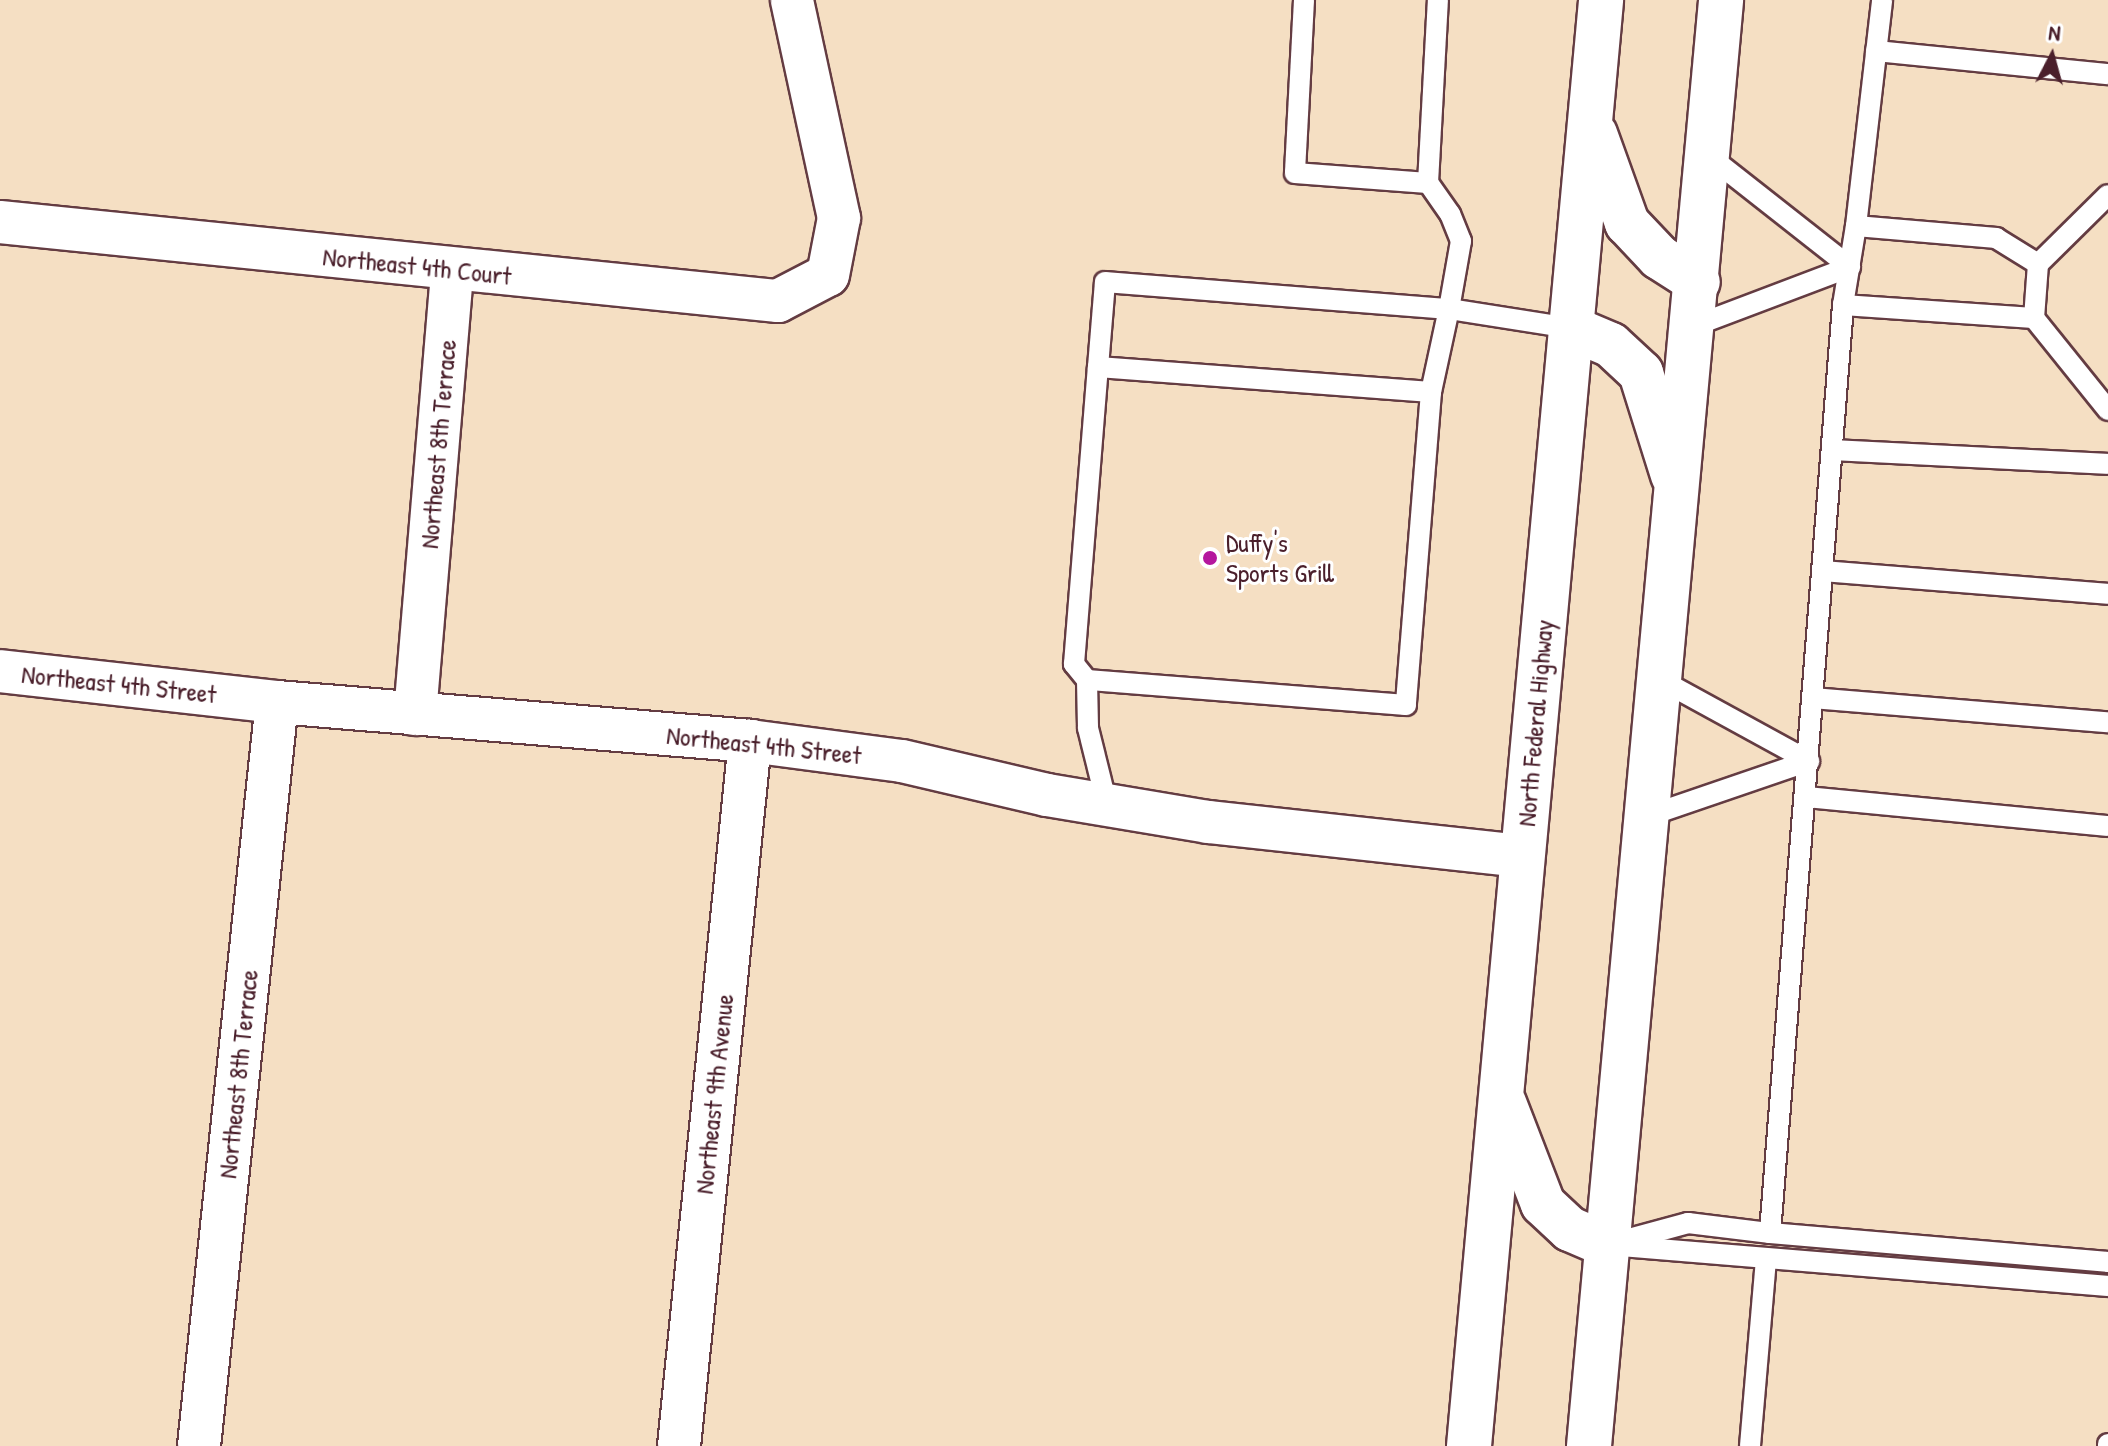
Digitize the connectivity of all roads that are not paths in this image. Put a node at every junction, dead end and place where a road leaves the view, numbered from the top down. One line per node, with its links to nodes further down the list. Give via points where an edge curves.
1 (792, 0): 17 (street, Northeast 4th Court, via 839,218 828,275 778,301)
2 (1304, 0): 11 (lane, via 1295,173)
3 (1438, 0): 11 (lane)
4 (1601, 0): 9 (main road, North Federal Highway)
5 (1721, 0): 10 (main road)
6 (1882, 0): 7 (lane)
7 (1876, 51): 8 (lane); 14 (lane)
8 (2108, 74)
9 (1590, 120): 18 (main road, via 1627,223 1659,257); 23 (main road, North Federal Highway)
10 (1708, 156): 16 (lane); 18 (main road)
11 (1428, 183): 20 (lane, via 1461,241)
12 (2108, 195): 15 (lane)
13 (0, 222): 17 (street, Northeast 4th Court)
14 (1856, 226): 15 (lane, via 1996,238); 16 (lane)
15 (2038, 264): 21 (lane)
16 (1850, 267): 19 (lane); 22 (lane)
17 (452, 271): 37 (street, Northeast 8th Terrace)
18 (1698, 282): 22 (main road)
19 (1843, 305): 21 (lane); 27 (lane)
20 (1449, 309): 23 (lane); 24 (lane, via 1105,282); 25 (lane)
21 (2034, 318): 26 (lane)
22 (1694, 326): 29 (main road)
23 (1571, 328): 29 (main road, via 1611,345 1641,373); 45 (main road, North Federal Highway)
24 (1098, 367): 25 (lane); 33 (lane, via 1074,664)
25 (1431, 392): 33 (lane, via 1406,705)
26 (2108, 410)
27 (1832, 450): 28 (lane); 30 (lane)
28 (2108, 464)
29 (1678, 493): 34 (main road)
30 (1823, 571): 31 (lane); 35 (lane)
31 (2108, 594)
32 (0, 671): 36 (street, Northeast 4th Street)
33 (1087, 680): 42 (lane, via 1088,728)
34 (1661, 680): 40 (lane); 43 (main road)
35 (1813, 698): 38 (lane); 40 (lane)
36 (277, 702): 37 (street, Northeast 4th Street); 56 (street, Northeast 8th Terrace)
37 (415, 714): 39 (street, Northeast 4th Street)
38 (2108, 722)
39 (750, 741): 42 (street, Northeast 4th Street, via 902,761); 57 (street, Northeast 9th Avenue)
40 (1809, 761): 41 (lane); 43 (lane)
41 (1806, 797): 44 (lane); 47 (lane)
42 (1107, 805): 45 (street, Northeast 4th Street, via 1208,822)
43 (1648, 816): 49 (main road)
44 (2108, 826)
45 (1522, 856): 46 (main road, North Federal Highway)
46 (1500, 1093): 49 (main road, via 1543,1204 1570,1229); 58 (main road, North Federal Highway)
47 (1770, 1233): 48 (lane); 49 (lane, via 1688,1223)
48 (1858, 1239): 50 (lane); 53 (lane)
49 (1607, 1245): 51 (lane); 59 (main road)
50 (1999, 1250): 52 (lane); 54 (lane)
51 (1766, 1259): 53 (lane); 60 (lane)
52 (2108, 1262)
53 (1857, 1268): 54 (lane)
54 (1996, 1279): 55 (lane)
55 (2108, 1286)
56 (199, 1446)
57 (679, 1446)
58 (1469, 1446)
59 (1589, 1446)
60 (1750, 1446)

